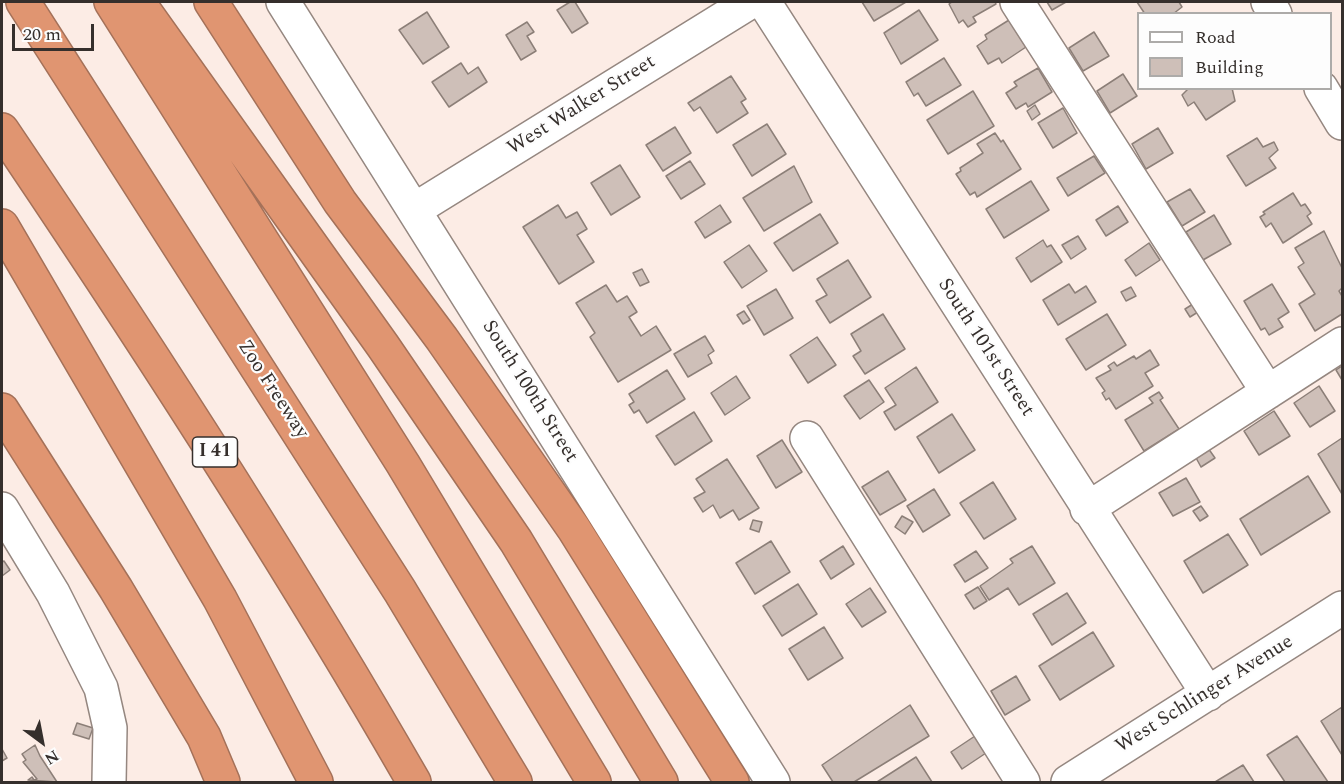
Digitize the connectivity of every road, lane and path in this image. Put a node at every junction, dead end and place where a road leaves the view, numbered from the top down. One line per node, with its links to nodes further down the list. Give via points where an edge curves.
1 (23, 2): 26 (highway, Zoo Freeway, via 400,591)
2 (111, 2): 27 (highway, via 409,473)
3 (138, 2): 28 (highway, via 383,346 516,541)
4 (211, 2): 29 (highway, via 340,202 442,339 574,529)
5 (283, 2): 12 (street, South 100th Street)
6 (750, 2): 12 (street, West Walker Street)
7 (764, 2): 19 (street, South 101st Street)
8 (1017, 2): 15 (street)
9 (1323, 90): 10 (street)
10 (1342, 123)
11 (2, 130): 25 (highway, I 41, via 200,428)
12 (414, 210): 30 (street, South 100th Street)
13 (2, 226): 24 (highway, via 220,599)
14 (1342, 344): 15 (street)
15 (1268, 392): 19 (street)
16 (2, 410): 23 (highway, via 116,589 204,737)
17 (807, 438): 31 (street)
18 (2, 509): 22 (street, via 53,594 101,688 110,729)
19 (1087, 509): 21 (street, South 101st Street)
20 (1342, 608): 21 (street, West Schlinger Avenue)
21 (1208, 694): 32 (street, West Schlinger Avenue)
22 (109, 783)
23 (224, 783)
24 (316, 783)
25 (414, 783)
26 (515, 783)
27 (594, 783)
28 (661, 783)
29 (732, 783)
30 (773, 783)
31 (1023, 783)
32 (1068, 783)

